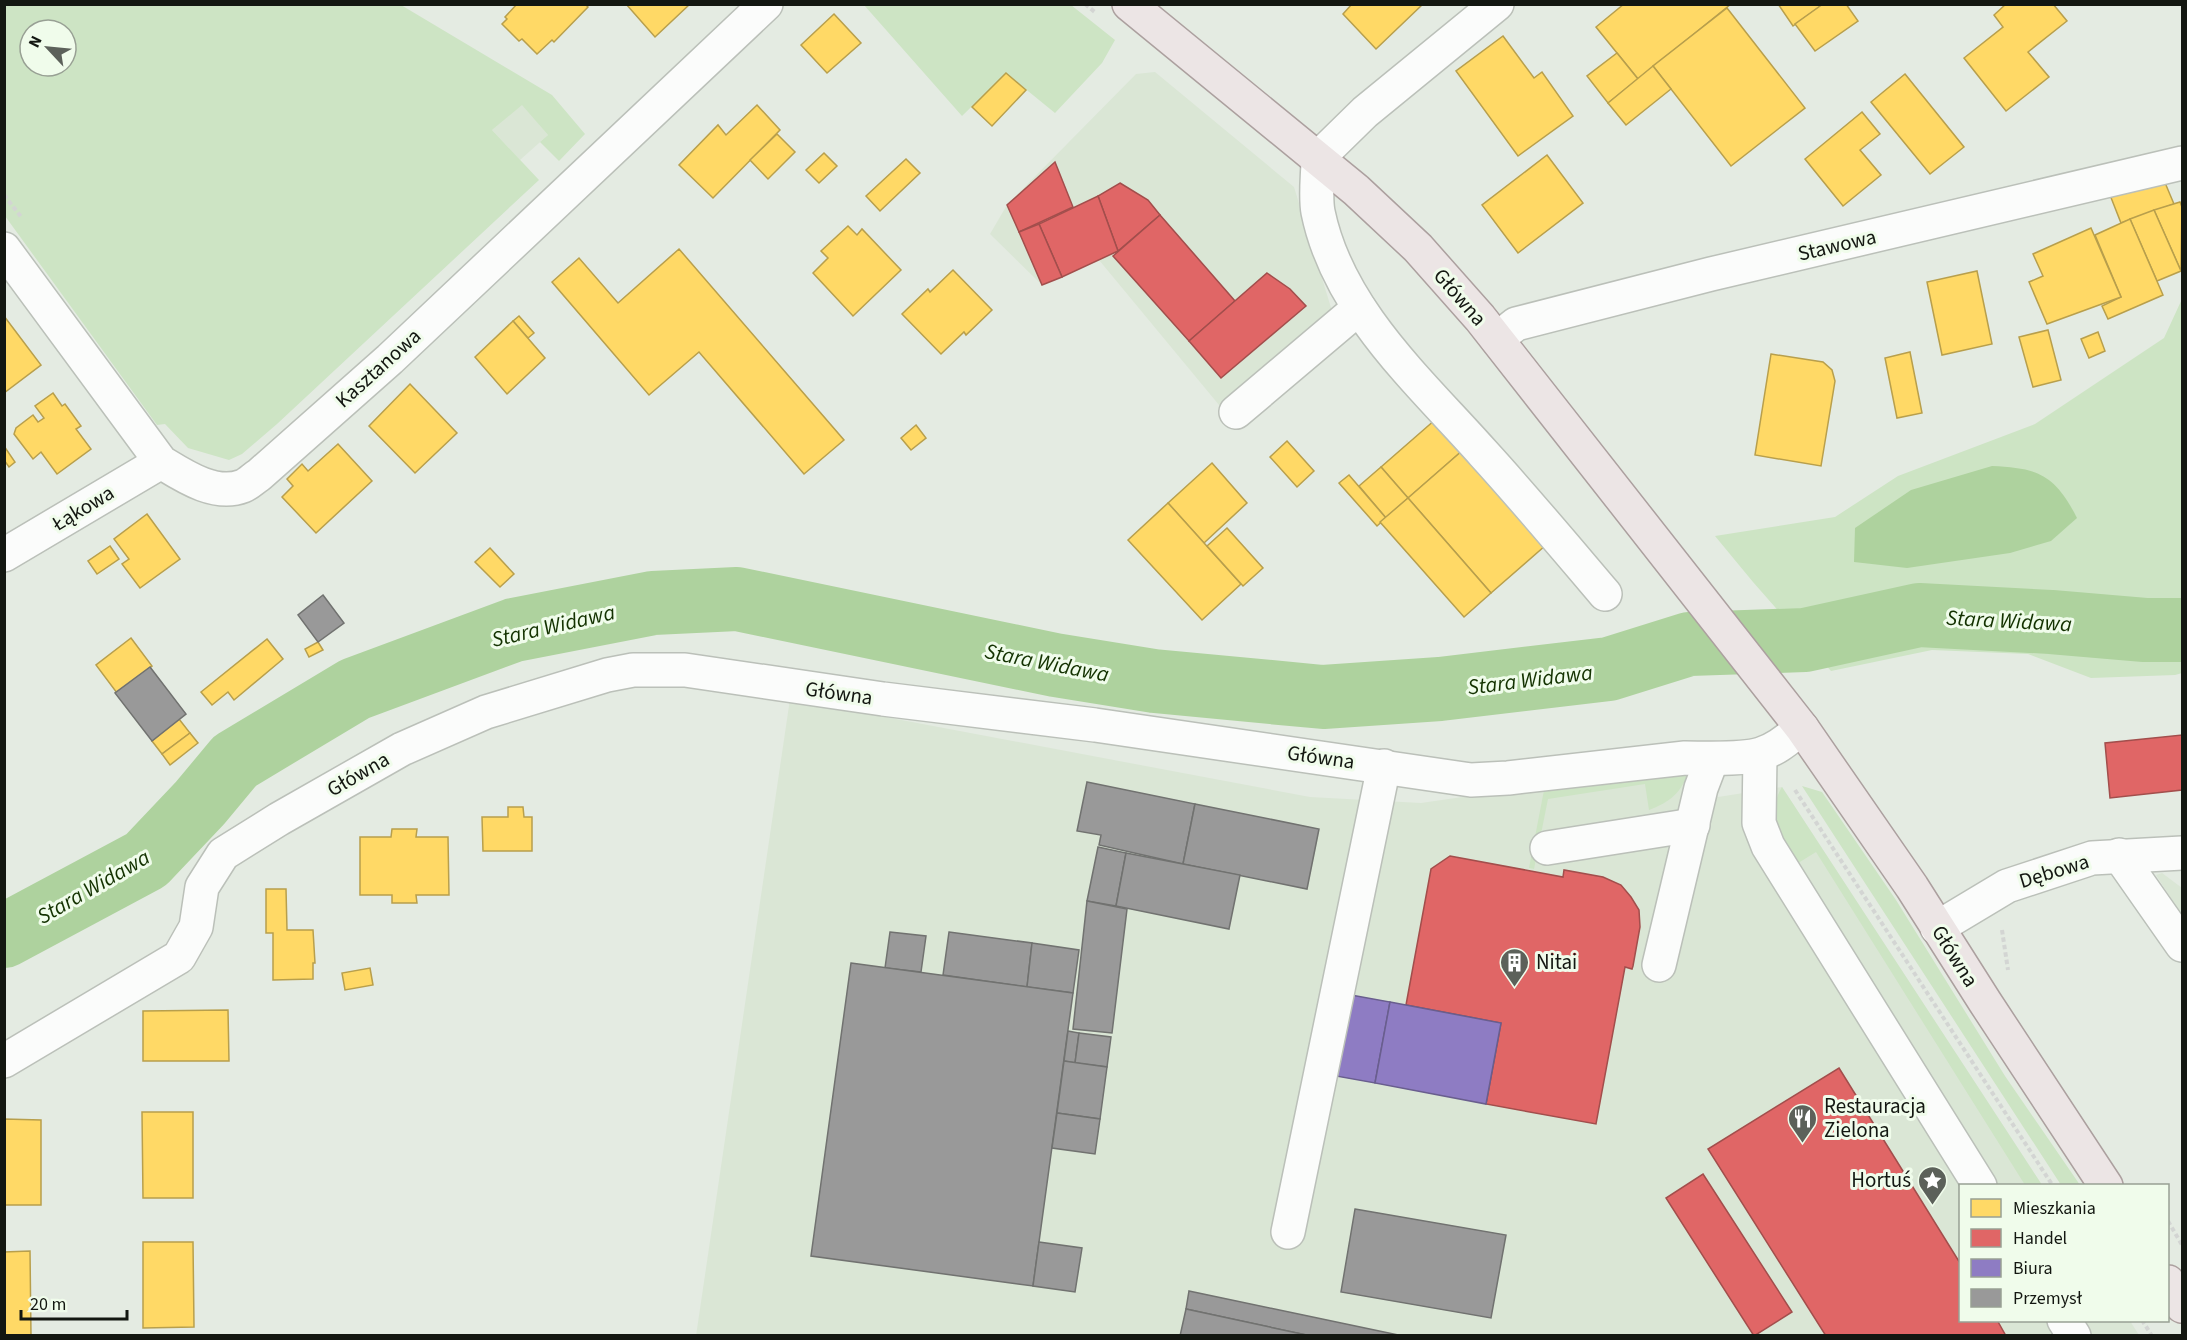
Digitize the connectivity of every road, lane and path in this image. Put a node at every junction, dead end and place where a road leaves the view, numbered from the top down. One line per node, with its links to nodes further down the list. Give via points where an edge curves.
1 (766, 4): 10 (street, Kasztanowa, via 390,359 259,475 243,486 213,487 187,478)
2 (1129, 4): 4 (main road, Główna)
3 (1497, 4): 4 (street, via 1365,112)
4 (1318, 158): 7 (street, via 1317,211 1330,252); 8 (main road, Główna, via 1418,248)
5 (2182, 163): 8 (street, Stawowa, via 1516,324)
6 (4, 249): 10 (street, Kasztanowa)
7 (1359, 308): 9 (street); 12 (street)
8 (1503, 346): 13 (main road, Główna)
9 (1236, 412)
10 (161, 462): 11 (street, Łąkowa)
11 (4, 555)
12 (1605, 594)
13 (1802, 728): 14 (street, Główna); 22 (main road, Główna)
14 (1760, 755): 15 (street, Główna); 26 (street, via 1759,823 1768,846)
15 (1712, 759): 16 (street, Główna, via 1685,758 1471,780); 18 (street)
16 (1384, 766): 25 (street, Główna, via 685,670 633,670 607,675 486,712 402,749 223,854 202,887 196,927 179,957); 30 (street)
17 (1792, 786): 27 (path)
18 (1693, 825): 19 (street); 24 (street)
19 (1547, 848)
20 (2182, 853): 21 (street, Dębowa)
21 (2119, 855): 22 (street, Dębowa, via 2092,858 2007,886); 23 (street)
22 (1937, 928): 28 (main road, Główna)
23 (2182, 945)
24 (1659, 965)
25 (4, 1061)
26 (1979, 1184)
27 (2052, 1184)
28 (2105, 1184)
29 (2169, 1223): 31 (path)
30 (1288, 1232)
31 (2182, 1245)
32 (2169, 1284): 33 (main road)
33 (2182, 1306)
34 (2065, 1322): 36 (street)
35 (2143, 1322): 37 (path)
36 (2074, 1335)
37 (2152, 1335)

